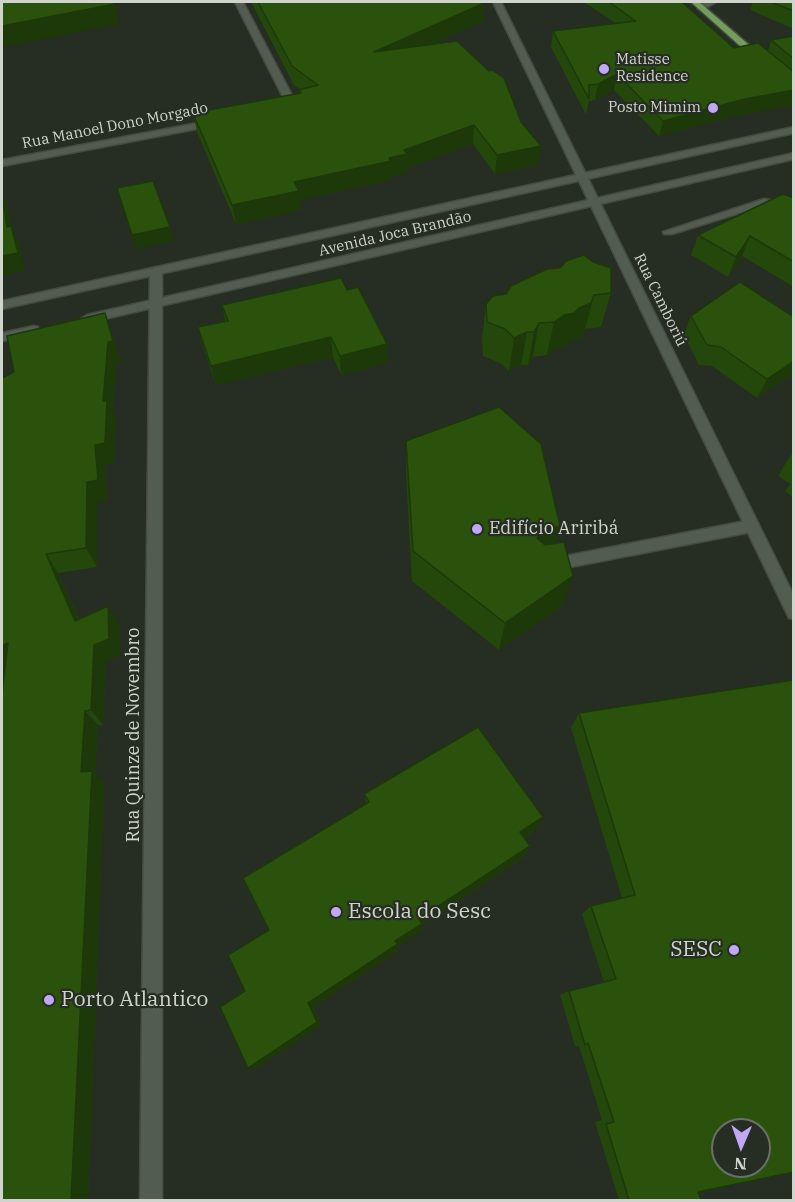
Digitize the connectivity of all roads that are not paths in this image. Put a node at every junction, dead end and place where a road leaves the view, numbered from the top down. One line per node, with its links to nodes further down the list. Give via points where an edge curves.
1 (239, 2): 6 (street, via 293,107)
2 (497, 2): 11 (street, Rua Camboriú)
3 (712, 2): 4 (street)
4 (698, 4): 5 (main road)
5 (768, 66)
6 (282, 109)
7 (223, 121): 10 (street, Rua Manoel Dono Morgado)
8 (794, 129): 11 (street, Avenida Joca Brandão)
9 (794, 156): 12 (street, Avenida Joca Brandão)
10 (2, 163)
11 (582, 177): 12 (street, Rua Camboriú); 15 (street, Avenida Joca Brandão)
12 (595, 203): 16 (street, Avenida Joca Brandão); 21 (street, Rua Camboriú)
13 (794, 207): 14 (street, via 764,202)
14 (668, 232)
15 (156, 271): 16 (street, Rua Quinze de Novembro); 17 (street, Avenida Joca Brandão)
16 (156, 303): 18 (street, Avenida Joca Brandão); 24 (street, Rua Quinze de Novembro)
17 (2, 305)
18 (79, 320)
19 (46, 328): 20 (street)
20 (2, 337)
21 (751, 526): 22 (street); 23 (street, Rua Camboriú)
22 (538, 567)
23 (794, 613)
24 (151, 1200)

